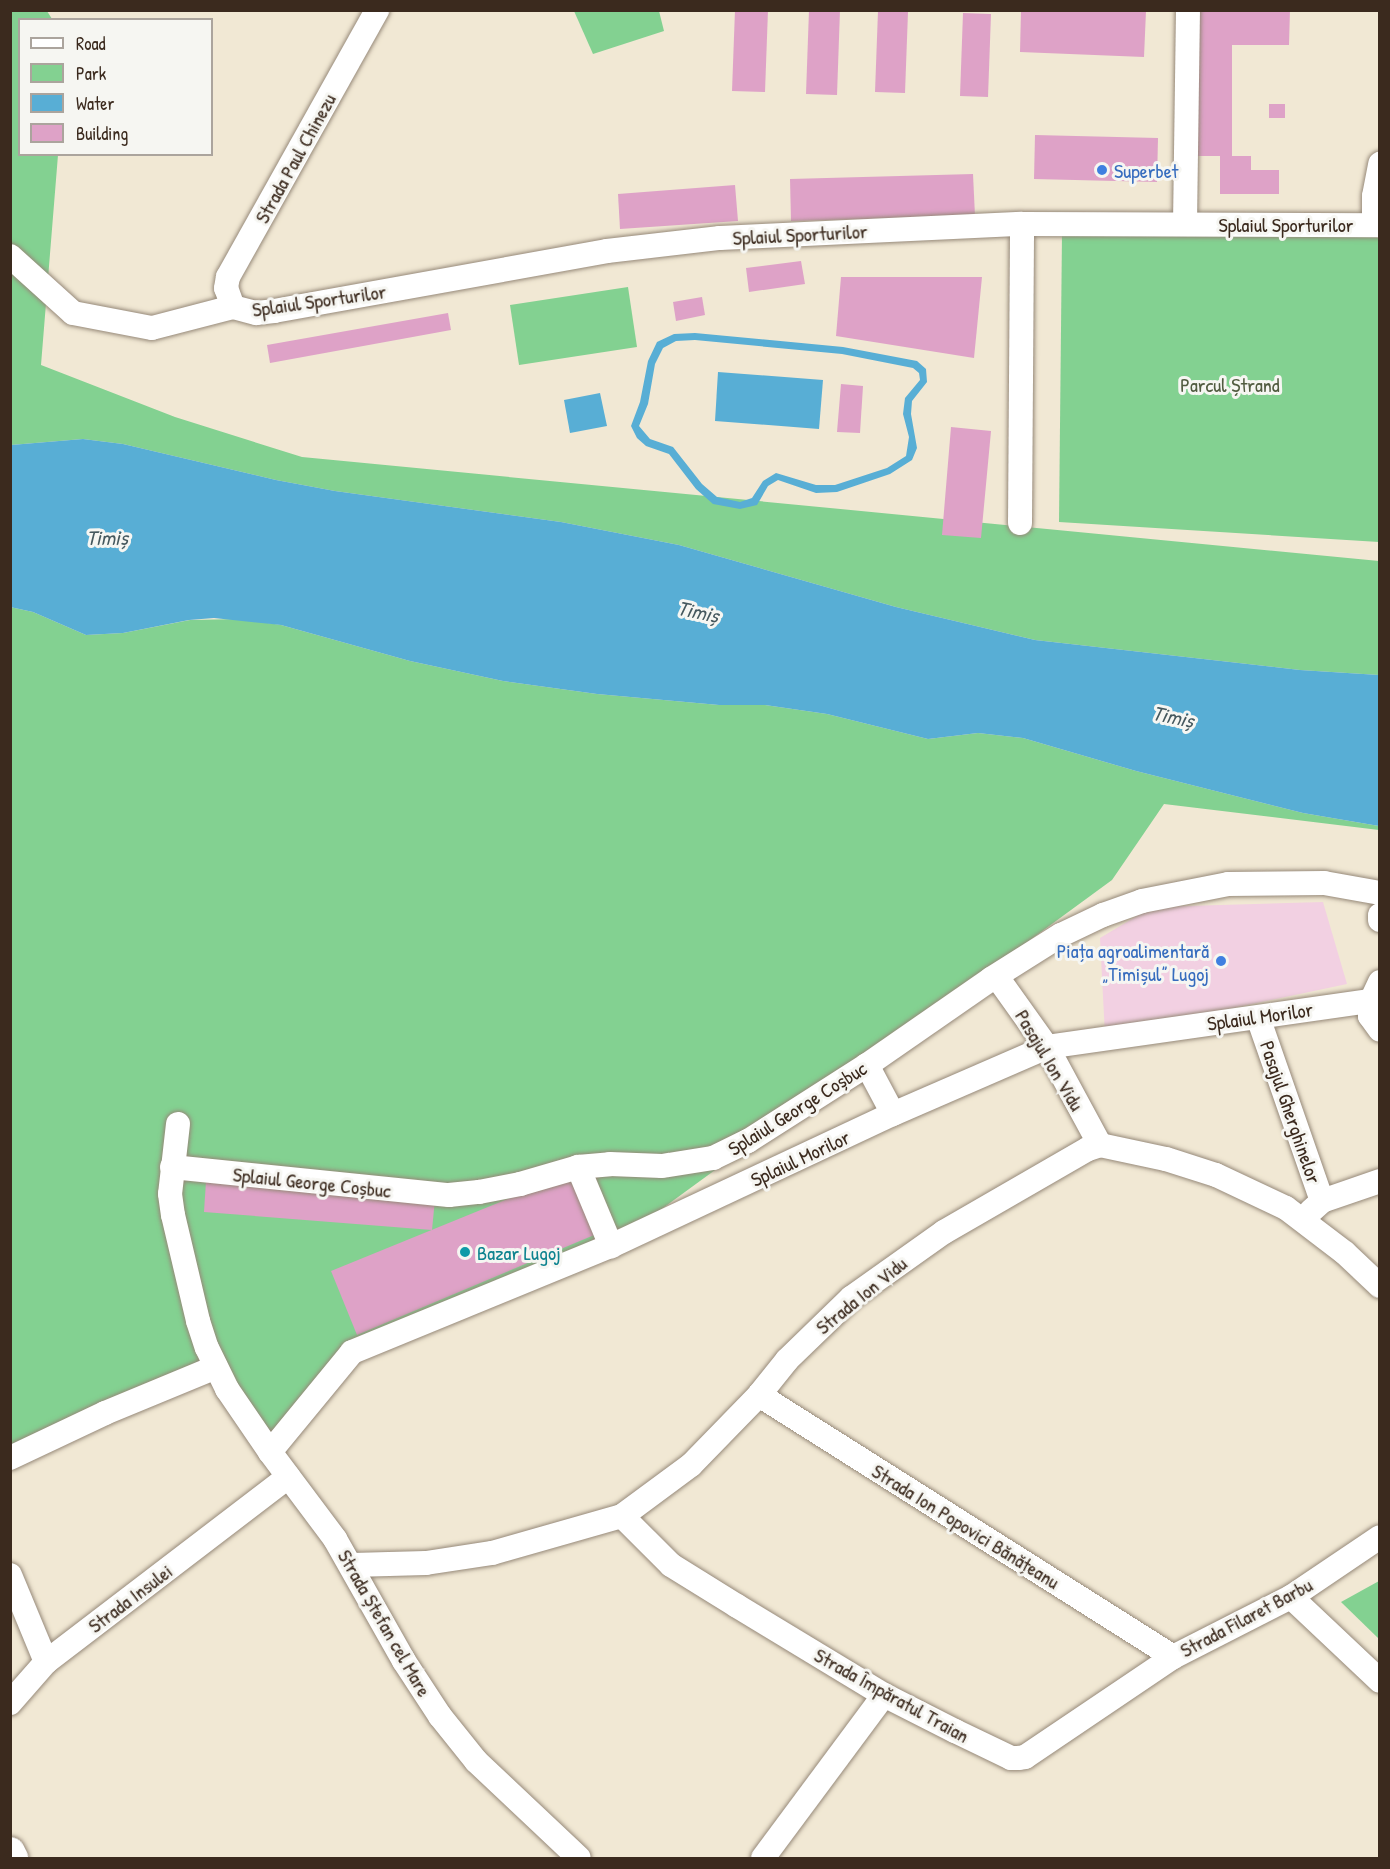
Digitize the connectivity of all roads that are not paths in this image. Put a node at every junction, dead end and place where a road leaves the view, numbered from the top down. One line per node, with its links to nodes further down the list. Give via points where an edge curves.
1 (377, 10): 8 (street, Strada Paul Chinezu, via 228,277 226,288)
2 (1188, 10): 5 (street)
3 (1380, 164): 6 (street, via 1374,196)
4 (1022, 224): 5 (street, Splaiul Sporturilor); 8 (street, Splaiul Sporturilor, via 720,238 607,251 274,311 256,313); 9 (street)
5 (1185, 224): 6 (street, Splaiul Sporturilor)
6 (1377, 224)
7 (10, 256): 8 (street, via 73,313 152,328)
8 (234, 307)
9 (1020, 523)
10 (1380, 893): 13 (street, Splaiul George Coșbuc, via 1324,883 1280,882 1228,884 1181,892 1103,915 1060,935)
11 (1380, 915): 12 (street)
12 (1380, 920)
13 (997, 977): 17 (street, Pasajul Ion Vidu); 18 (street, Splaiul George Coșbuc)
14 (1375, 991): 16 (street, via 1370,1016); 17 (street, Splaiul Morilor)
15 (1260, 1023): 27 (street, Pasajul Gherghinelor)
16 (1380, 1030)
17 (1047, 1047): 19 (street, Splaiul Morilor); 21 (street, Pasajul Ion Vidu)
18 (867, 1065): 19 (street); 22 (street, Splaiul George Coșbuc, via 747,1141)
19 (893, 1114): 26 (street, Splaiul Morilor)
20 (178, 1124): 23 (street, Strada Ștefan cel Mare)
21 (1100, 1145): 28 (street, via 1216,1175); 32 (street, Strada Ion Vidu, via 944,1232 888,1270 819,1328)
22 (713, 1158): 24 (street, Splaiul George Coșbuc, via 662,1166); 26 (street)
23 (172, 1167): 24 (street, Splaiul George Coșbuc, via 449,1195 520,1184); 31 (street, Strada Ștefan cel Mare, via 173,1215 182,1261 200,1328)
24 (578, 1167): 29 (street)
25 (1380, 1181): 27 (street)
26 (728, 1192): 29 (street, Splaiul Morilor)
27 (1322, 1201): 28 (street)
28 (1302, 1219): 30 (street)
29 (611, 1246): 33 (street, Splaiul Morilor, via 352,1352)
30 (1380, 1286)
31 (216, 1366): 33 (street, Strada Ștefan cel Mare); 34 (street)
32 (759, 1395): 36 (street, Strada Ion Vidu, via 691,1465); 41 (street, Strada Ion Popovici Bănățeanu)
33 (270, 1452): 35 (street, Strada Ștefan cel Mare)
34 (10, 1458)
35 (288, 1477): 38 (street, Strada Ștefan cel Mare); 42 (street, Strada Insulei)
36 (622, 1516): 38 (street, Strada Ion Vidu, via 492,1553 426,1563); 44 (street, Strada Împăratul Traian, via 671,1565)
37 (1380, 1537): 40 (street, Strada Filaret Barbu)
38 (352, 1565): 48 (street, Strada Ștefan cel Mare, via 386,1631 440,1716 476,1761)
39 (10, 1575): 42 (street)
40 (1291, 1597): 41 (street, Strada Filaret Barbu); 43 (street)
41 (1173, 1657): 44 (street, Strada Împăratul Traian, via 1018,1758)
42 (46, 1662): 45 (street, Strada Insulei)
43 (1380, 1681)
44 (884, 1695): 49 (street)
45 (10, 1703)
46 (10, 1852): 47 (main road)
47 (13, 1858)
48 (579, 1858)
49 (763, 1858)

